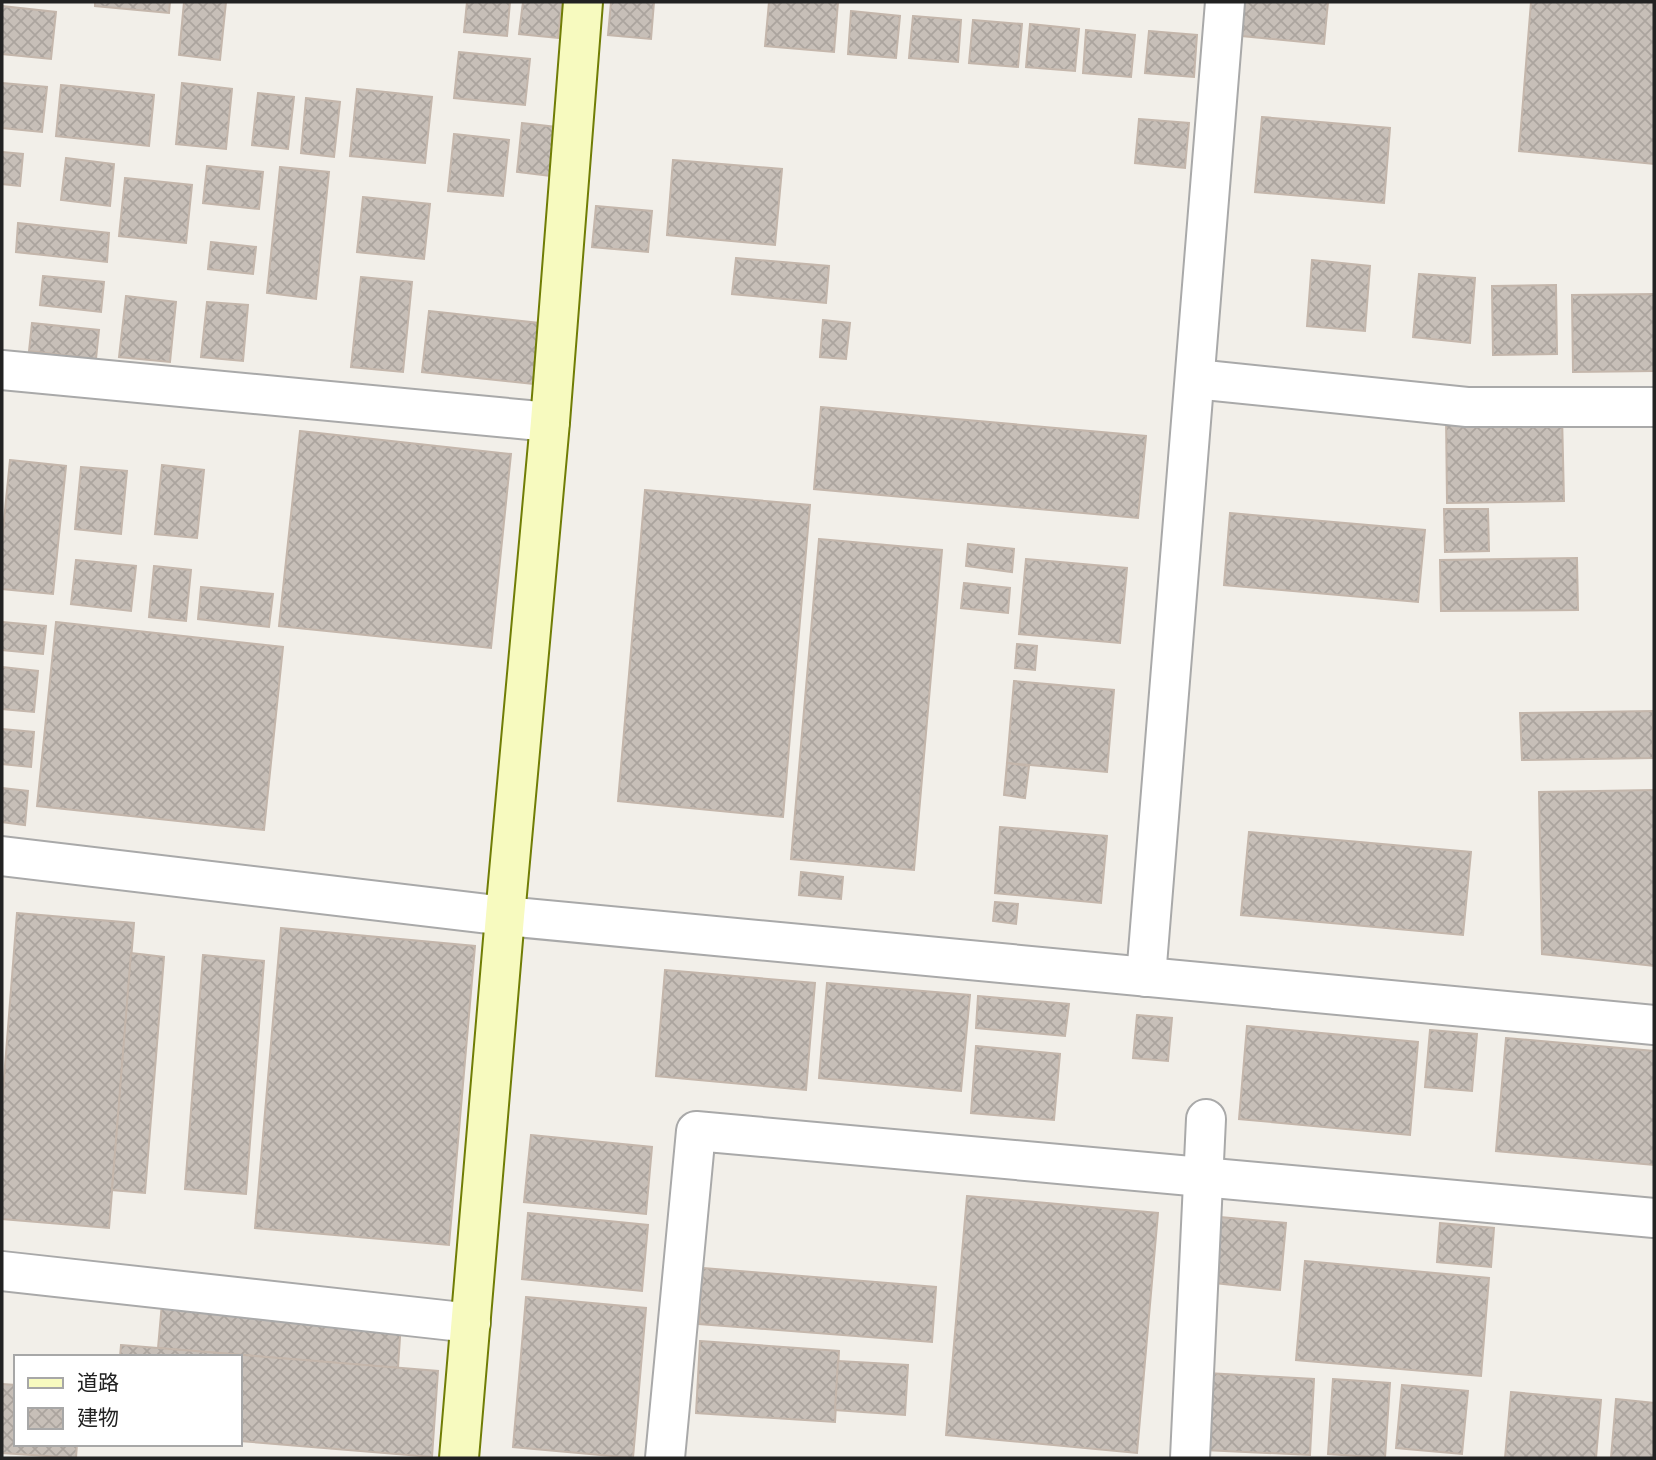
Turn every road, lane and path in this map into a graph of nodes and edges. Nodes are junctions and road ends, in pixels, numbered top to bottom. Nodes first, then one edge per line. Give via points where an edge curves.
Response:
1 (583, 2) edge
2 (1225, 2) edge
3 (2, 370) edge
4 (1195, 379) junction
5 (1654, 407) edge
6 (550, 422) junction
7 (2, 856) edge
8 (505, 916) junction
9 (1146, 976) junction
10 (1654, 1025) edge
11 (1206, 1119) dead end
12 (1203, 1177) junction
13 (1654, 1218) edge
14 (2, 1271) edge
15 (471, 1323) junction
16 (459, 1458) edge
17 (666, 1458) edge
18 (1190, 1458) edge

1 - 6 street
2 - 4 street
3 - 6 street
4 - 5 street via 1467,407
4 - 9 street
6 - 8 street
7 - 8 street
8 - 9 street
8 - 15 street
9 - 10 street
11 - 12 street
12 - 13 street
12 - 17 street via 696,1131
12 - 18 street
14 - 15 street
15 - 16 street

